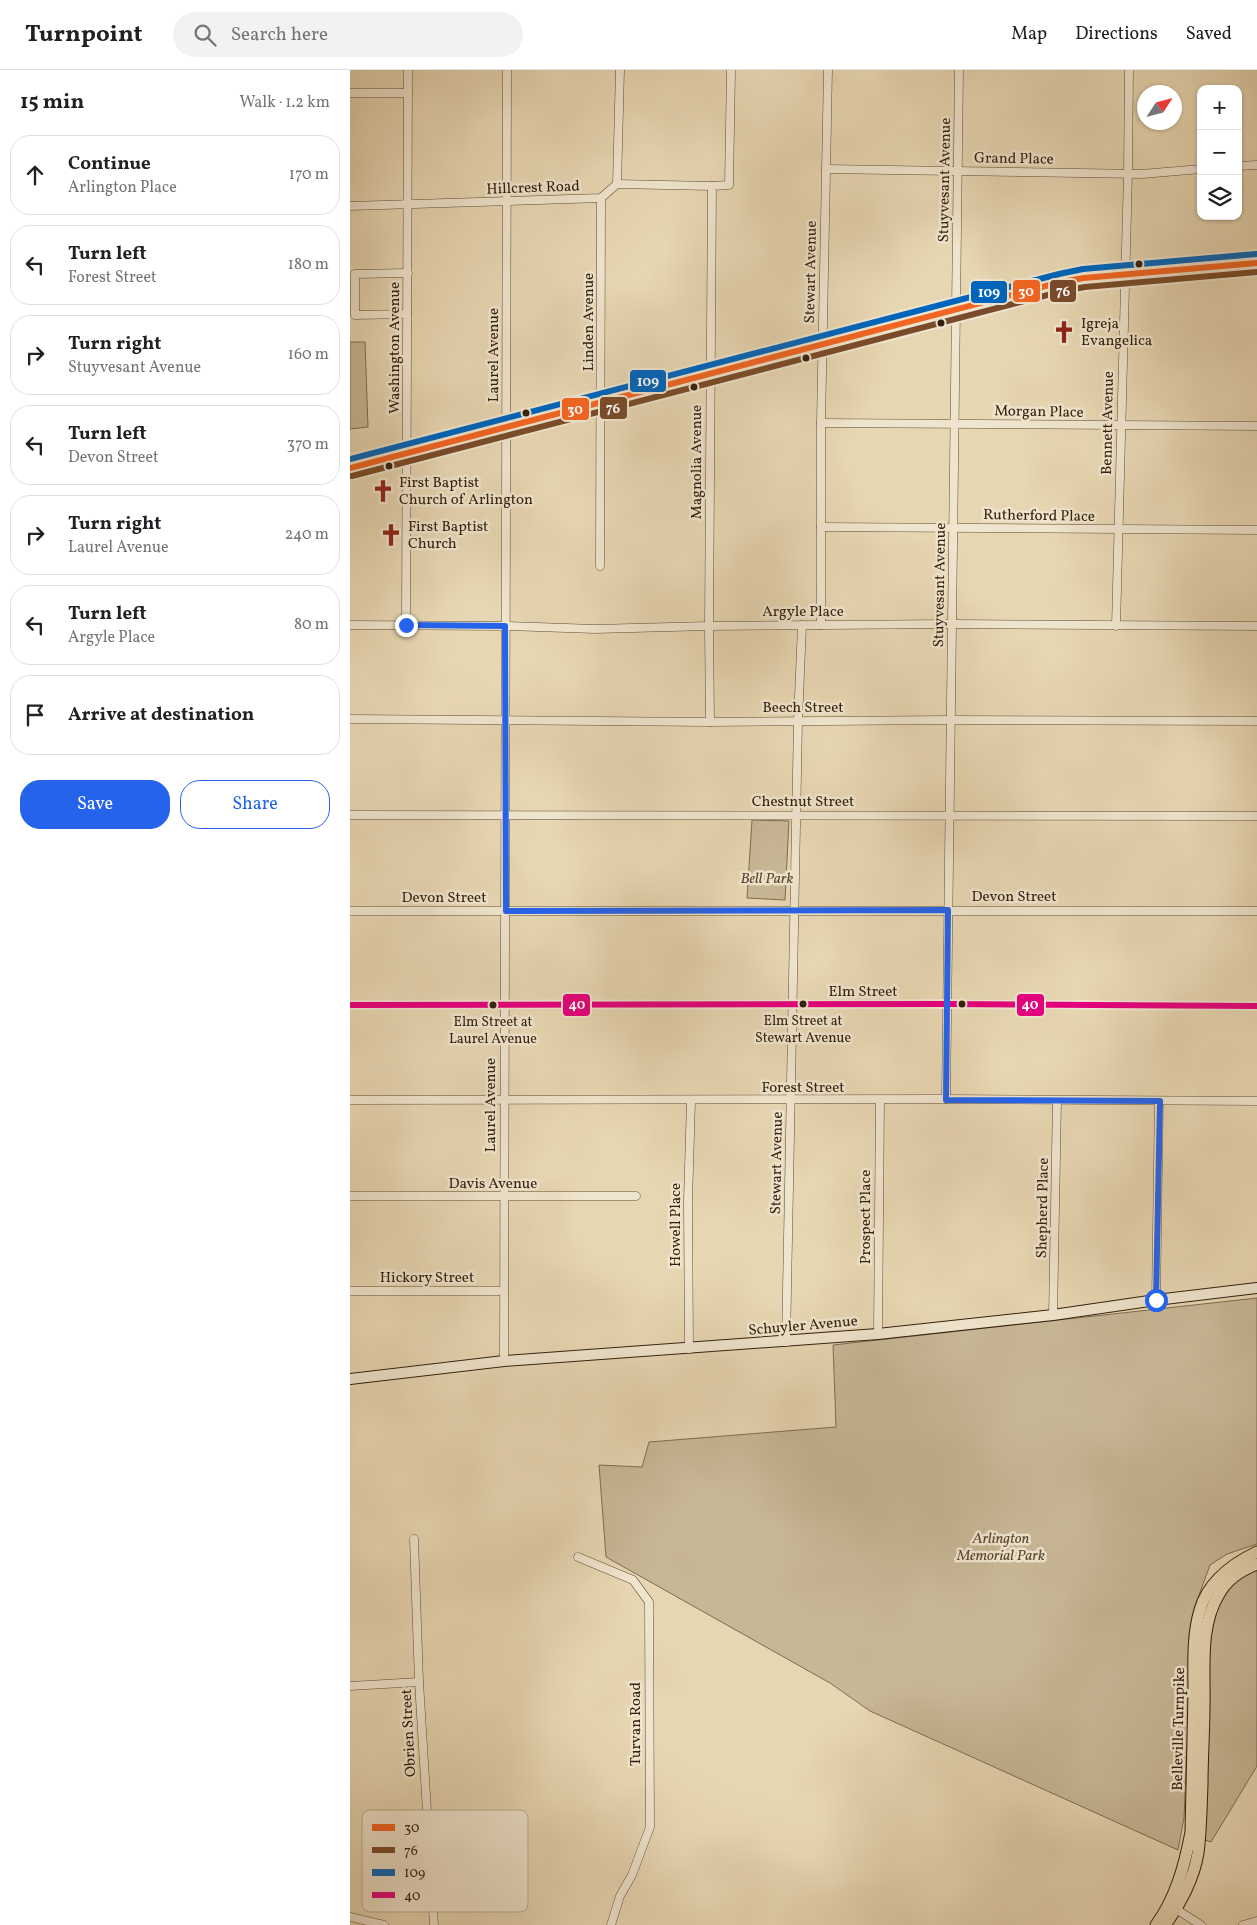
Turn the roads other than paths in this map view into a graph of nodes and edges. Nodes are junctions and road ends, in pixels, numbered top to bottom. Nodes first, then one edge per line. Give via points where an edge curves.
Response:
1 (408, 70) edge
2 (508, 70) edge
3 (620, 70) edge
4 (731, 70) edge
5 (828, 70) edge
6 (959, 70) edge
7 (1129, 70) edge
8 (350, 93) edge
9 (408, 93) junction
10 (1257, 165) edge
11 (1242, 166) edge
12 (826, 169) junction
13 (1197, 169) edge
14 (958, 171) junction
15 (1128, 174) junction
16 (617, 184) junction
17 (712, 186) junction
18 (601, 198) junction
19 (507, 202) junction
20 (408, 204) junction
21 (350, 206) edge
22 (1257, 263) edge
23 (408, 273) junction
24 (1124, 274) junction
25 (955, 310) junction
26 (408, 314) junction
27 (823, 345) junction
28 (711, 373) junction
29 (601, 402) junction
30 (821, 422) junction
31 (954, 424) junction
32 (1121, 426) junction
33 (1257, 426) edge
34 (506, 428) junction
35 (407, 452) junction
36 (350, 468) edge
37 (821, 528) junction
38 (953, 528) junction
39 (1119, 530) junction
40 (1257, 530) edge
41 (600, 566) dead end
42 (952, 624) junction
43 (406, 625) junction
44 (802, 625) junction
45 (821, 625) junction
46 (350, 626) edge
47 (505, 626) junction
48 (709, 626) junction
49 (1116, 626) junction
50 (1257, 626) edge
51 (350, 719) edge
52 (506, 720) junction
53 (951, 720) junction
54 (798, 721) junction
55 (1257, 721) edge
56 (710, 722) junction
57 (950, 814) junction
58 (350, 815) edge
59 (797, 815) junction
60 (504, 816) junction
61 (1257, 816) edge
62 (948, 910) junction
63 (350, 911) edge
64 (506, 911) junction
65 (795, 911) junction
66 (1257, 911) edge
67 (946, 1004) junction
68 (793, 1005) junction
69 (350, 1006) edge
70 (504, 1006) junction
71 (1257, 1006) edge
72 (350, 1100) edge
73 (503, 1100) junction
74 (880, 1100) junction
75 (946, 1100) junction
76 (691, 1101) junction
77 (791, 1101) junction
78 (1057, 1101) junction
79 (1160, 1101) junction
80 (1257, 1101) edge
81 (350, 1196) edge
82 (636, 1196) dead end
83 (504, 1197) junction
84 (1257, 1288) edge
85 (350, 1291) edge
86 (504, 1291) junction
87 (1156, 1300) junction
88 (1053, 1315) junction
89 (878, 1334) junction
90 (786, 1342) junction
91 (689, 1349) junction
92 (504, 1361) junction
93 (350, 1379) edge
94 (414, 1539) dead end
95 (1257, 1552) edge
96 (578, 1557) dead end
97 (1257, 1564) edge
98 (419, 1682) junction
99 (350, 1686) edge
100 (427, 1810) edge
101 (1173, 1907) junction
102 (433, 1912) edge
103 (350, 1917) edge
104 (1257, 1921) edge
105 (384, 1925) edge
106 (434, 1925) edge
107 (611, 1925) edge
108 (1156, 1925) edge
109 (1165, 1925) edge
110 (1201, 1925) edge
111 (1243, 1925) edge

1 - 9 street, Washington Avenue
2 - 19 street, Laurel Avenue
3 - 16 street
4 - 17 street via 729,186
5 - 12 street, Stewart Avenue
6 - 14 street, Stuyvesant Avenue
7 - 15 street, Bennett Avenue
8 - 9 street
9 - 20 street, Washington Avenue
10 - 11 street
12 - 14 street, Grand Place
12 - 27 street, Stewart Avenue
13 - 15 street, Grand Place
14 - 15 street, Grand Place
14 - 25 street, Stuyvesant Avenue
15 - 24 street, Bennett Avenue
16 - 17 street
16 - 18 street, Hillcrest Road
17 - 28 street, Magnolia Avenue
18 - 19 street, Hillcrest Road
18 - 29 street, Linden Avenue
19 - 20 street, Hillcrest Road
19 - 34 street, Laurel Avenue
20 - 21 street, Hillcrest Road
20 - 23 street, Washington Avenue
22 - 24 main road
23 - 26 street, Washington Avenue
23 - 26 street via 355,274 355,315
24 - 25 main road via 1068,281
24 - 32 street, Bennett Avenue
25 - 27 main road
25 - 31 street, Stuyvesant Avenue
26 - 35 street, Washington Avenue
27 - 28 main road
27 - 30 street, Stewart Avenue
28 - 29 main road
28 - 48 street, Magnolia Avenue
29 - 34 main road
29 - 41 street, Linden Avenue
30 - 31 street, Morgan Place
30 - 37 street, Stewart Avenue
31 - 32 street, Morgan Place
31 - 38 street, Stuyvesant Avenue
32 - 33 street, Morgan Place
32 - 39 street, Bennett Avenue
34 - 35 main road
34 - 47 street, Laurel Avenue
35 - 36 main road
35 - 43 street, Washington Avenue
37 - 38 street, Rutherford Place
37 - 45 street, Stewart Avenue
38 - 39 street, Rutherford Place
38 - 42 street, Stuyvesant Avenue
39 - 40 street, Rutherford Place
39 - 49 street, Bennett Avenue
42 - 45 street, Argyle Place
42 - 49 street, Argyle Place
42 - 53 street, Stuyvesant Avenue
43 - 46 street, Argyle Place
43 - 47 street, Argyle Place
44 - 45 street, Argyle Place
44 - 48 street, Argyle Place
44 - 54 street, Stewart Avenue
47 - 48 street, Argyle Place via 595,629
47 - 52 street, Laurel Avenue
48 - 56 street, Magnolia Avenue
49 - 50 street, Argyle Place
51 - 52 street, Beech Street
52 - 56 street, Beech Street
52 - 60 street, Laurel Avenue
53 - 54 street, Beech Street
53 - 55 street, Beech Street
53 - 57 street, Stuyvesant Avenue
54 - 56 street, Beech Street
54 - 59 street, Stewart Avenue
57 - 59 street, Chestnut Street
57 - 61 street, Chestnut Street
57 - 62 street, Stuyvesant Avenue
58 - 60 street, Chestnut Street
59 - 60 street, Chestnut Street
59 - 65 street, Stewart Avenue
60 - 64 street, Laurel Avenue
62 - 65 street, Devon Street
62 - 66 street, Devon Street
62 - 67 street, Stuyvesant Avenue
63 - 64 street, Devon Street
64 - 65 street, Devon Street
64 - 70 street, Laurel Avenue
65 - 68 street, Stewart Avenue
67 - 68 street, Elm Street
67 - 71 street, Elm Street
67 - 75 street, Stuyvesant Avenue
68 - 70 street, Elm Street
68 - 77 street, Stewart Avenue
69 - 70 street, Elm Street
70 - 73 street, Laurel Avenue
72 - 73 street, Forest Street
73 - 76 street, Forest Street
73 - 83 street, Laurel Avenue
74 - 75 street, Forest Street
74 - 77 street, Forest Street
74 - 89 street, Prospect Place
75 - 78 street, Forest Street
76 - 77 street, Forest Street
76 - 91 street, Howell Place
77 - 90 street, Stewart Avenue
78 - 79 street, Forest Street
78 - 88 street, Shepherd Place
79 - 80 street, Forest Street
79 - 87 street
81 - 83 street, Davis Avenue
82 - 83 street, Davis Avenue
83 - 86 street, Laurel Avenue
84 - 87 main road, Schuyler Avenue
85 - 86 street, Hickory Street
86 - 92 street, Laurel Avenue
87 - 88 main road, Schuyler Avenue
88 - 89 main road, Schuyler Avenue
89 - 90 main road, Schuyler Avenue
90 - 91 main road, Schuyler Avenue
91 - 92 main road, Schuyler Avenue
92 - 93 main road, Schuyler Avenue
94 - 98 street, Obrien Street
95 - 101 main road, Belleville Turnpike via 1236,1563 1218,1579 1200,1610 1195,1645 1190,1832
96 - 107 street, Turvan Road via 633,1580 649,1602 650,1827
97 - 101 main road, Belleville Turnpike via 1227,1582 1209,1617 1204,1651 1198,1855 1186,1890
98 - 99 street
98 - 100 street, Obrien Street
101 - 108 main road, Belleville Turnpike
101 - 109 main road, Belleville Turnpike
101 - 110 street
102 - 106 street, Obrien Street
103 - 105 street
104 - 111 street

